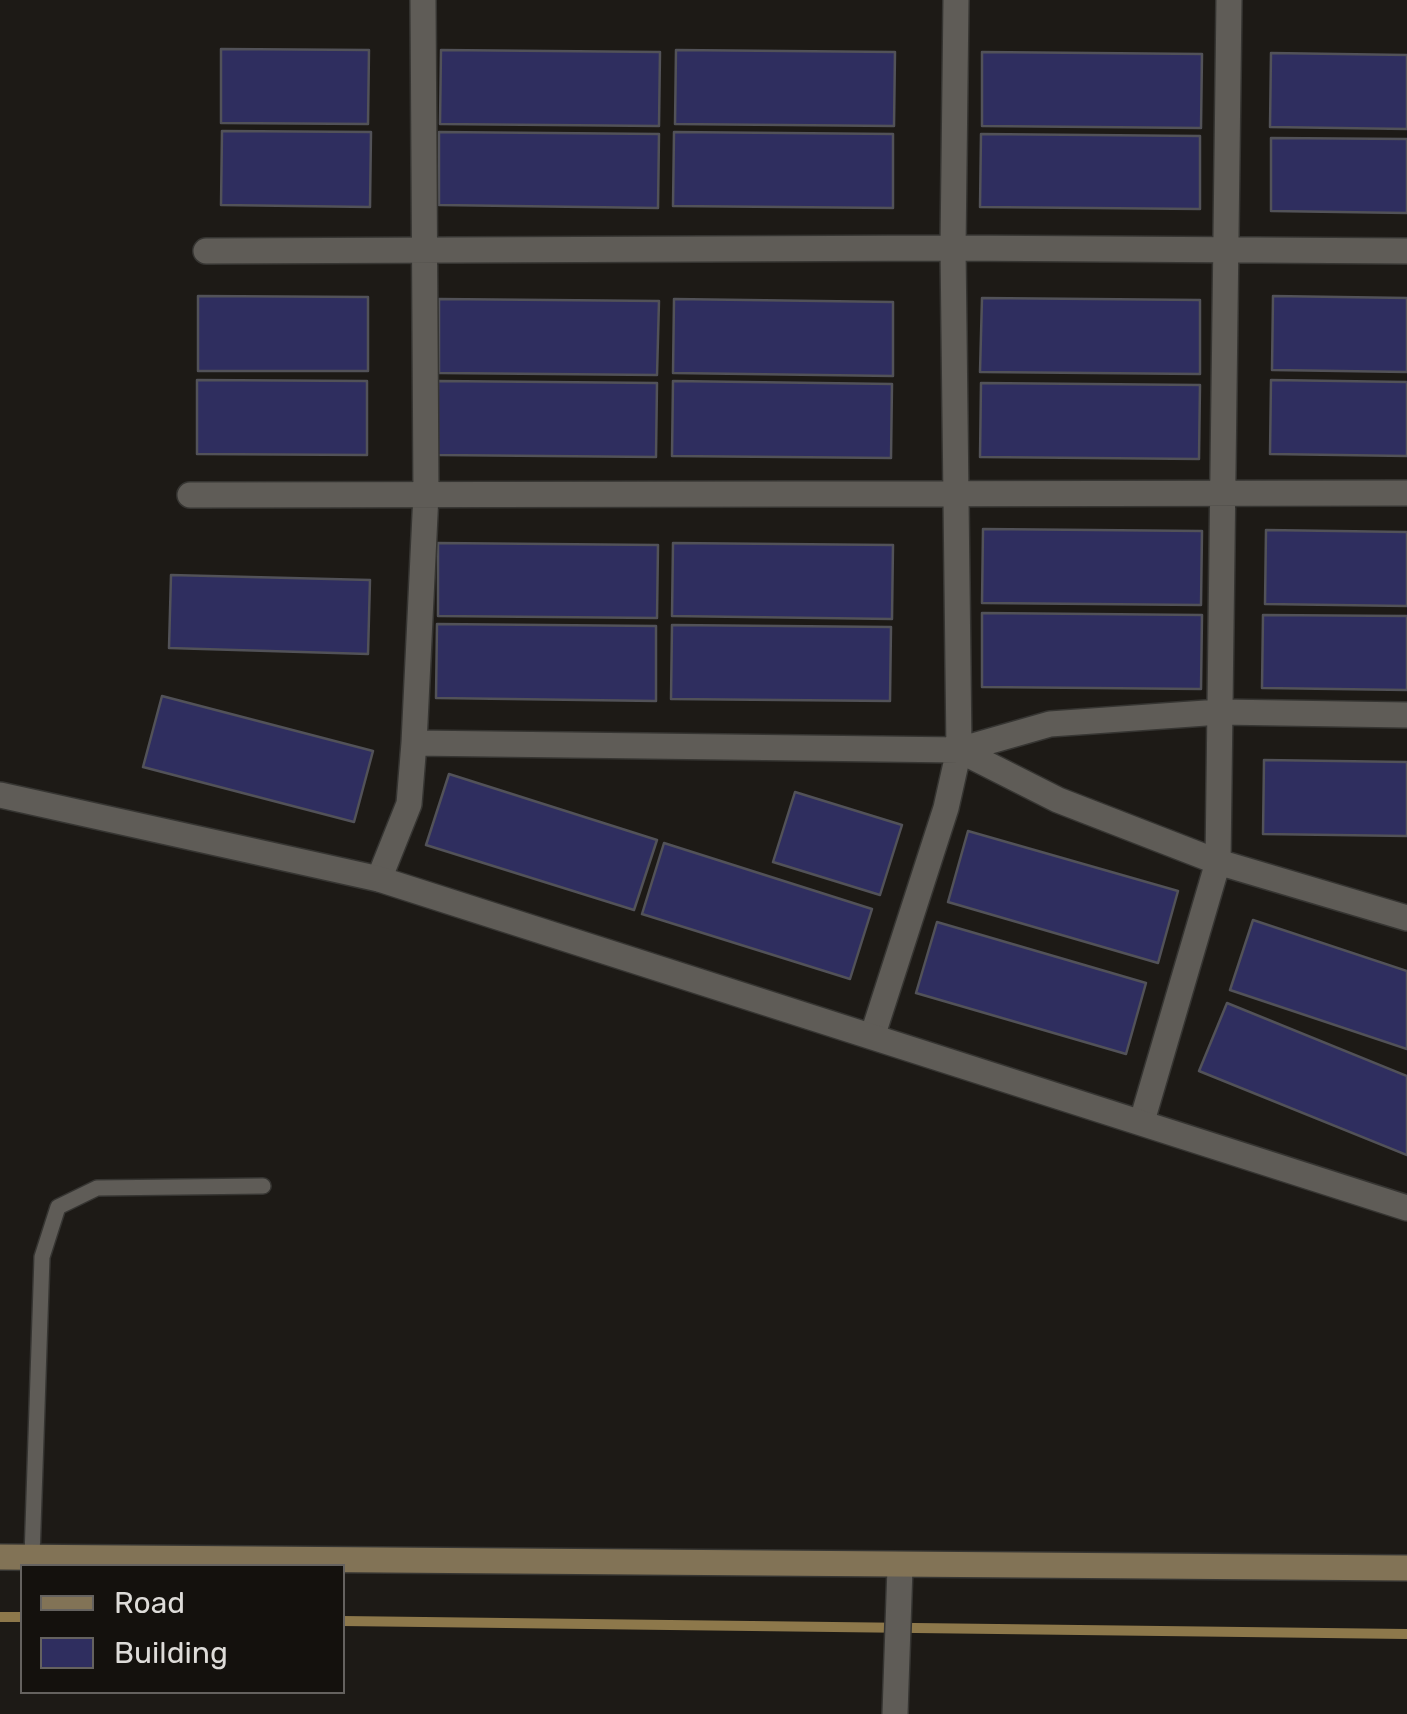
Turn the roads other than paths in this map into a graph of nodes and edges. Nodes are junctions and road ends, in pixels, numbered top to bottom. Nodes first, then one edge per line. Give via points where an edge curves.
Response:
1 (423, 0) edge
2 (956, 0) edge
3 (1229, 0) edge
4 (954, 248) junction
5 (424, 249) junction
6 (1226, 250) junction
7 (1407, 251) edge
8 (206, 252) dead end
9 (1407, 493) edge
10 (426, 494) junction
11 (957, 494) junction
12 (1223, 494) junction
13 (190, 495) dead end
14 (1220, 712) junction
15 (1407, 715) edge
16 (414, 743) junction
17 (960, 750) junction
18 (0, 795) edge
19 (1218, 862) junction
20 (379, 879) junction
21 (1407, 918) edge
22 (873, 1034) junction
23 (1142, 1121) junction
24 (264, 1186) dead end
25 (1407, 1208) edge
26 (0, 1557) edge
27 (32, 1557) junction
28 (900, 1567) junction
29 (1407, 1568) edge
30 (895, 1714) edge

1 - 5 street
2 - 4 street
3 - 6 street
4 - 5 street
4 - 6 street
4 - 11 street
5 - 8 street
5 - 10 street
6 - 7 street
6 - 12 street
9 - 12 street
10 - 11 street
10 - 13 street
10 - 16 street
11 - 12 street
11 - 17 street
12 - 14 street
14 - 15 street
14 - 17 street via 1050,724
14 - 19 street
16 - 17 street
16 - 20 street via 409,804
17 - 19 street via 1058,800
17 - 22 street
18 - 20 street
19 - 21 street
19 - 23 street
20 - 22 street
22 - 23 street
23 - 25 street
24 - 27 lane via 97,1188 58,1207 42,1256
26 - 27 main road
27 - 28 main road
28 - 29 main road
28 - 30 street

